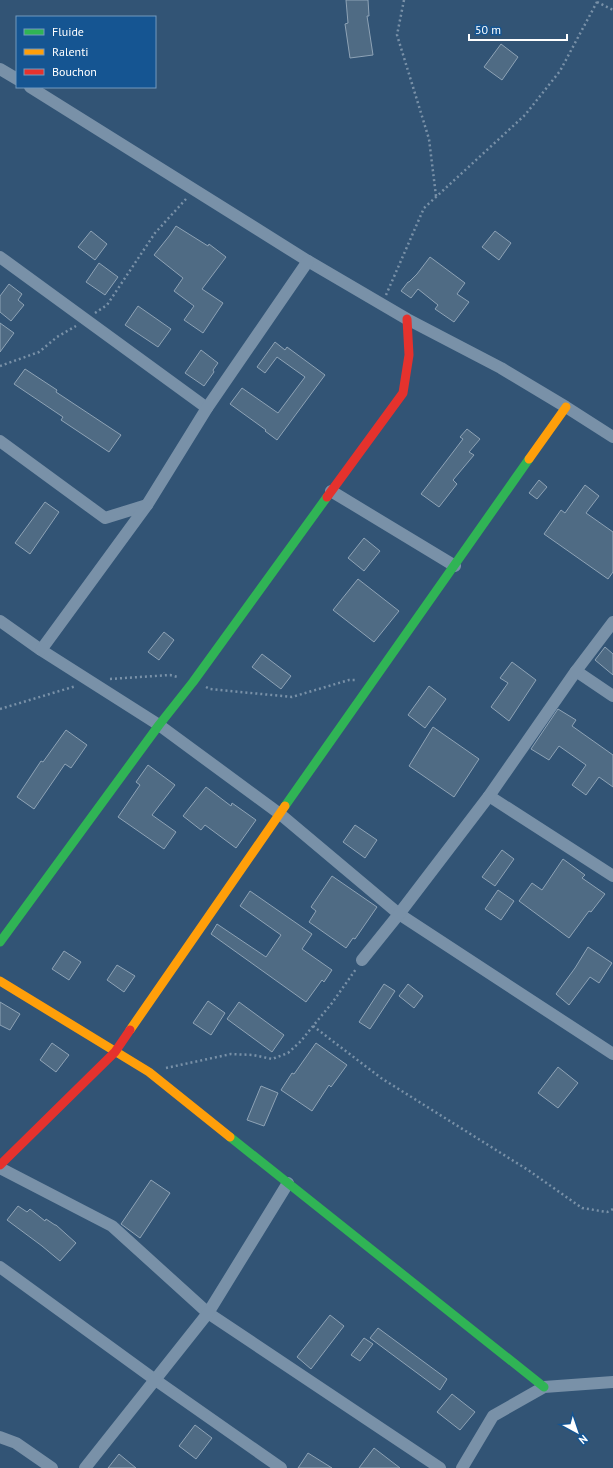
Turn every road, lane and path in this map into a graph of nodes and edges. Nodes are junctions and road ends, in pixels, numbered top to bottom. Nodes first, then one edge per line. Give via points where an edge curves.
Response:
1 (404, 0) edge
2 (598, 1) edge
3 (613, 10) edge
4 (0, 69) edge
5 (16, 78) edge
6 (32, 88) edge
7 (194, 190) junction
8 (436, 196) junction
9 (0, 257) edge
10 (308, 261) junction
11 (382, 304) junction
12 (86, 319) junction
13 (407, 319) junction
14 (0, 366) edge
15 (566, 407) junction
16 (207, 408) junction
17 (613, 437) edge
18 (0, 441) edge
19 (331, 491) junction
20 (146, 505) junction
21 (455, 566) junction
22 (0, 621) edge
23 (613, 622) edge
24 (40, 650) junction
25 (576, 671) junction
26 (613, 696) edge
27 (159, 725) junction
28 (489, 796) junction
29 (280, 814) junction
30 (613, 876) edge
31 (399, 914) junction
32 (0, 942) edge
33 (362, 960) joint
34 (0, 981) edge
35 (314, 1026) junction
36 (114, 1052) junction
37 (613, 1054) edge
38 (149, 1072) junction
39 (0, 1165) edge
40 (0, 1168) edge
41 (288, 1183) junction
42 (613, 1209) edge
43 (0, 1267) edge
44 (208, 1313) junction
45 (154, 1379) junction
46 (613, 1382) edge
47 (544, 1387) junction
48 (0, 1437) edge
49 (52, 1468) edge
50 (85, 1468) edge
51 (281, 1468) edge
52 (440, 1468) edge
53 (462, 1468) edge

1 - 8 path via 397,35 429,139
2 - 3 path
2 - 8 path via 560,71 525,115
4 - 5 street
6 - 7 street
7 - 10 street
7 - 12 path via 155,233 107,305
8 - 11 path via 424,208
9 - 12 street
10 - 11 street
10 - 16 street
11 - 13 street
12 - 14 path via 39,352
12 - 16 street
13 - 15 street via 501,368
13 - 19 street via 409,355 403,393
15 - 17 street
15 - 21 street
16 - 20 street
18 - 20 street via 106,518
19 - 21 street
19 - 27 street
20 - 24 street
21 - 29 street
22 - 24 street
23 - 25 street
24 - 27 street
25 - 26 street
25 - 28 street
27 - 29 street
27 - 32 street
28 - 30 street
28 - 31 street
29 - 31 street
29 - 36 street
31 - 33 street
31 - 37 street
33 - 35 path
34 - 36 street
35 - 38 path via 288,1053 272,1058 230,1054
35 - 42 path via 381,1078 528,1170 582,1208 607,1212
36 - 38 street
36 - 39 street
38 - 41 street
40 - 44 street via 112,1226
41 - 44 street
41 - 47 street
43 - 45 street
44 - 45 street
44 - 52 street
45 - 50 street
45 - 51 street
46 - 47 street
47 - 53 street via 493,1416
48 - 49 street via 16,1443

